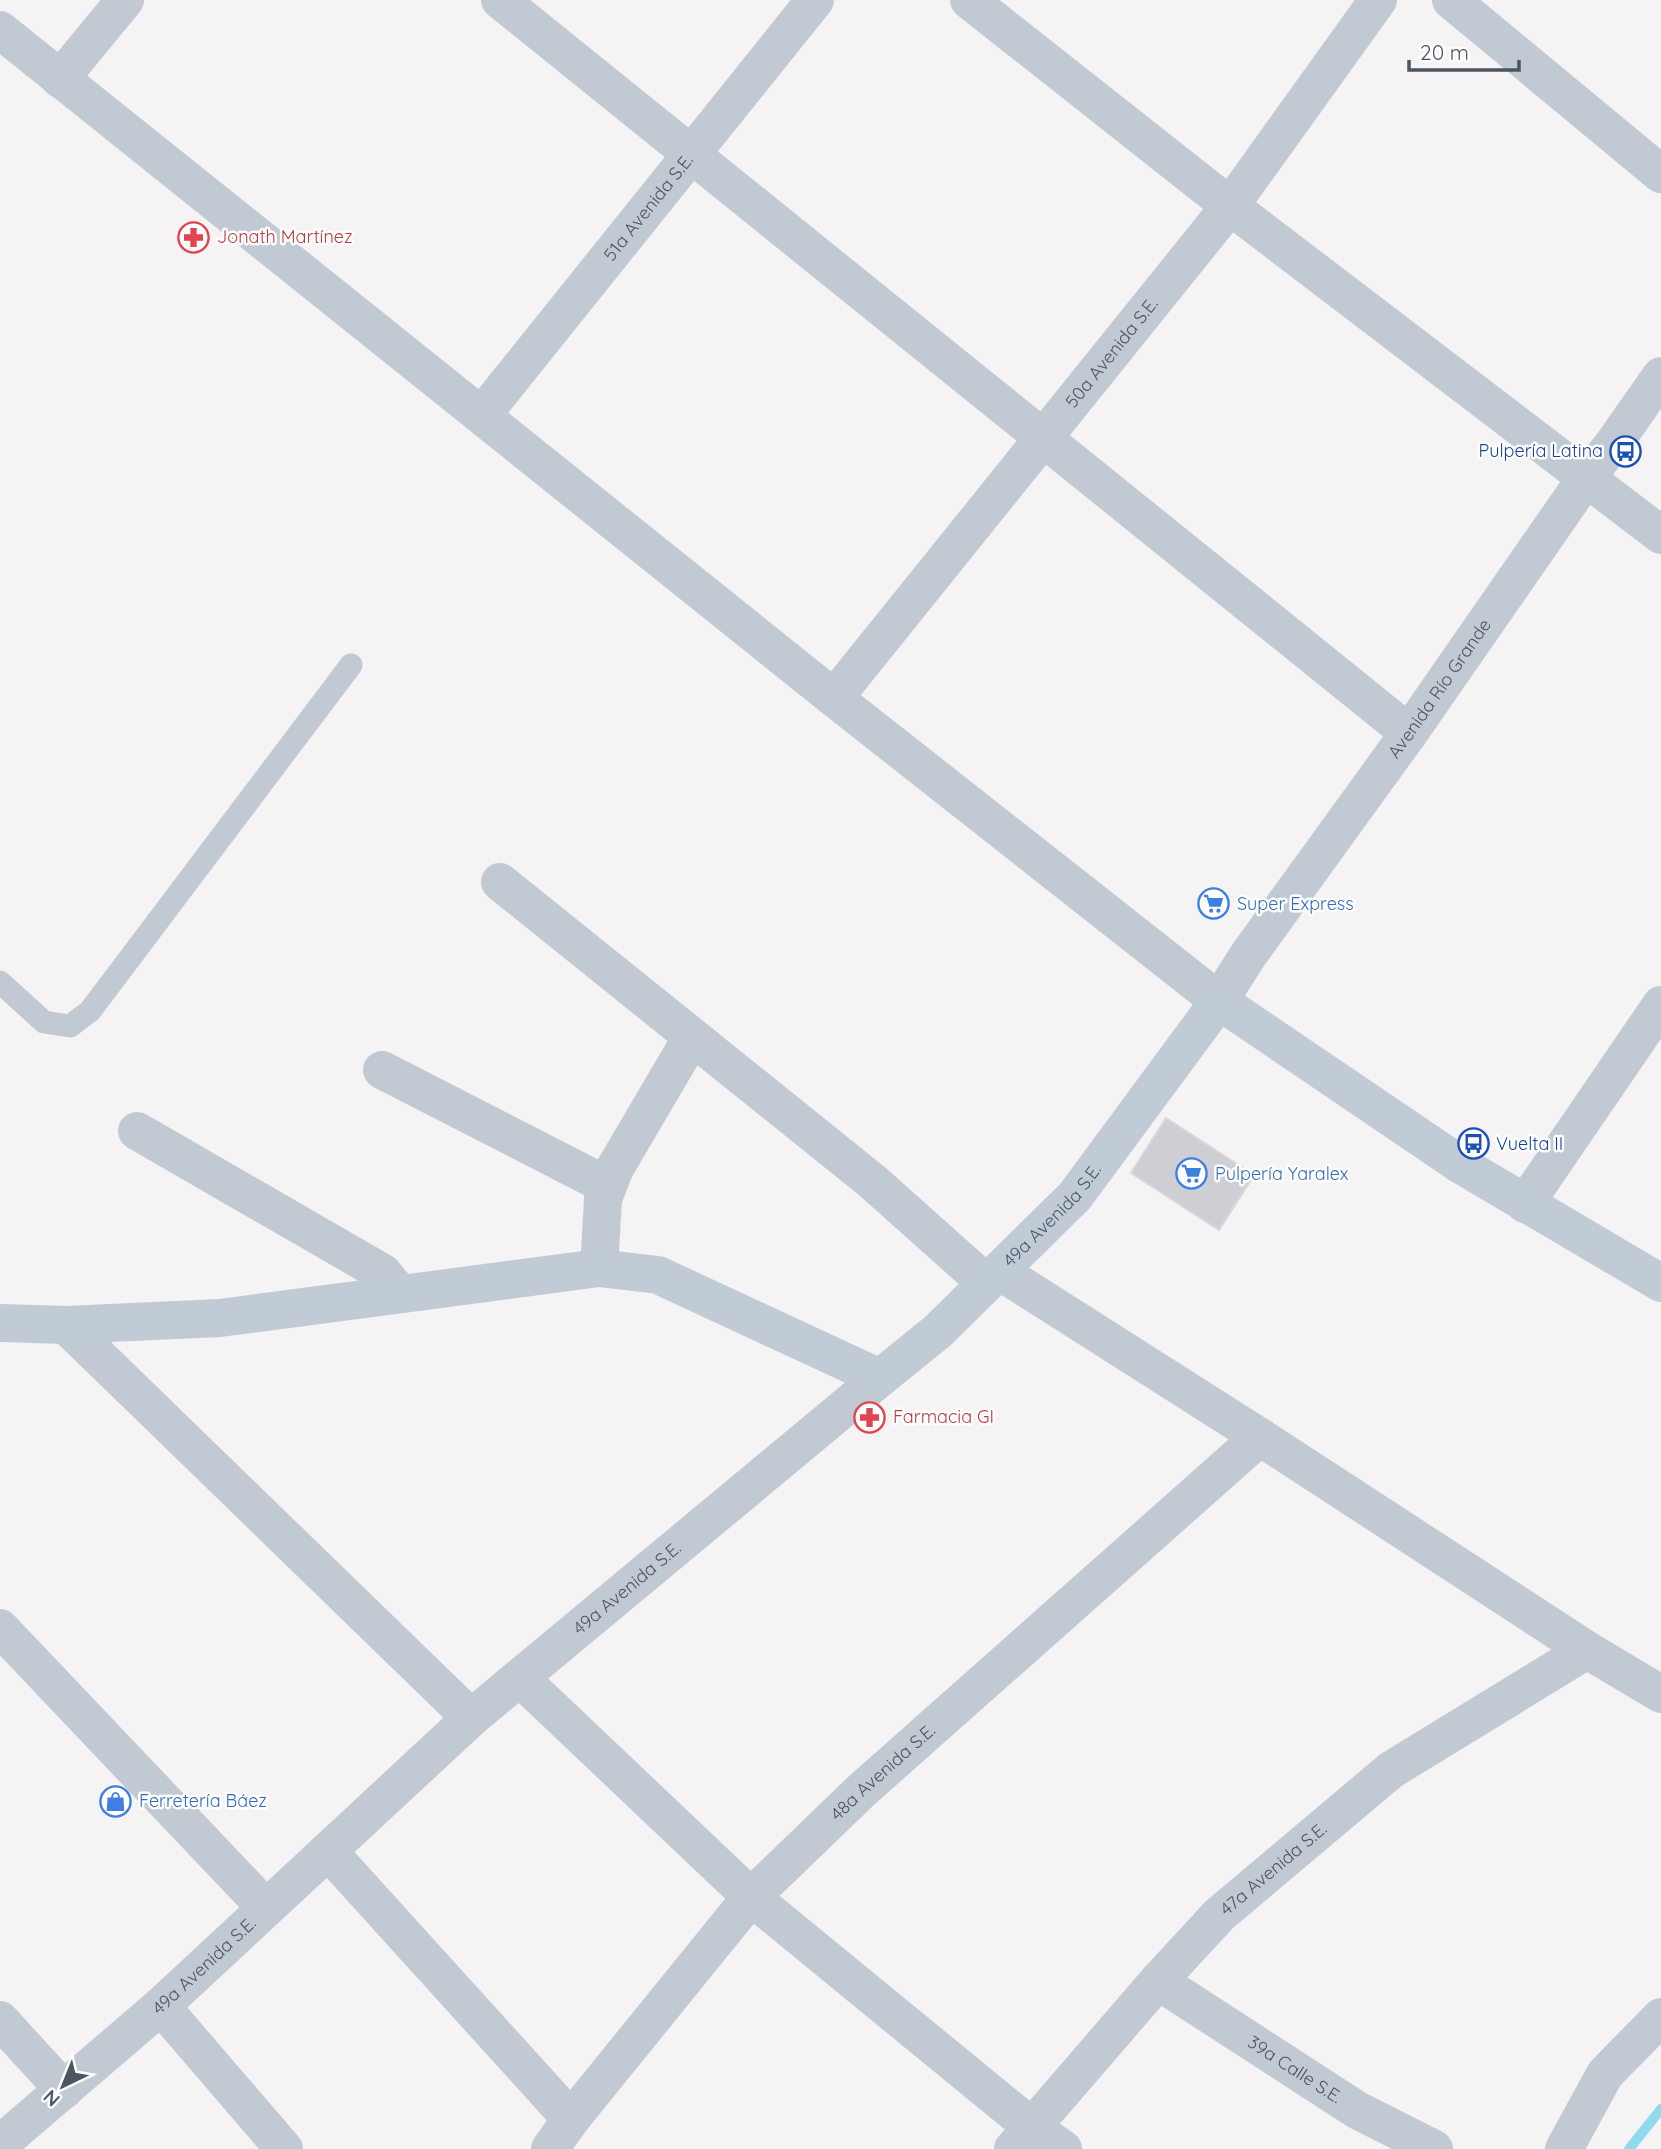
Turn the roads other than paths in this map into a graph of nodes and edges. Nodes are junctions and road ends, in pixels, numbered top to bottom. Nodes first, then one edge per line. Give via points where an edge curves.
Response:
1 (125, 0) edge
2 (500, 0) edge
3 (815, 0) edge
4 (969, 0) edge
5 (1378, 0) edge
6 (1451, 0) edge
7 (0, 30) edge
8 (60, 79) junction
9 (692, 156) junction
10 (1661, 174) edge
11 (1230, 206) junction
12 (1661, 376) edge
13 (482, 415) junction
14 (1043, 436) junction
15 (1586, 478) junction
16 (1661, 535) edge
17 (351, 665) dead end
18 (834, 698) junction
19 (1409, 733) junction
20 (500, 882) dead end
21 (0, 982) edge
22 (1219, 1001) junction
23 (1661, 1005) edge
24 (692, 1037) junction
25 (382, 1070) dead end
26 (137, 1131) dead end
27 (608, 1185) junction
28 (1525, 1204) junction
29 (599, 1268) junction
30 (993, 1277) junction
31 (1661, 1283) edge
32 (400, 1294) junction
33 (0, 1323) edge
34 (66, 1325) junction
35 (880, 1378) junction
36 (1260, 1437) junction
37 (0, 1628) edge
38 (1587, 1650) junction
39 (520, 1678) junction
40 (1661, 1695) edge
41 (471, 1718) junction
42 (328, 1851) junction
43 (751, 1897) junction
44 (266, 1908) junction
45 (1158, 1981) junction
46 (161, 2006) junction
47 (1661, 2017) edge
48 (0, 2020) edge
49 (64, 2091) junction
50 (560, 2134) edge
51 (1036, 2142) edge
52 (0, 2144) edge
53 (284, 2149) edge
54 (1434, 2149) edge
55 (1564, 2149) edge

1 - 8 street
2 - 9 street
3 - 9 street, 51a Avenida S.E.
4 - 11 street
5 - 11 street, 50a Avenida S.E.
6 - 10 street
7 - 8 street
8 - 13 street
9 - 13 street, 51a Avenida S.E.
9 - 14 street
11 - 14 street, 50a Avenida S.E.
11 - 15 street
12 - 15 street, Avenida Río Grande
13 - 18 street
14 - 18 street, 50a Avenida S.E.
14 - 19 street
15 - 16 street
15 - 19 street, Avenida Río Grande
17 - 21 lane via 90,1011 71,1026 44,1023
18 - 22 street
19 - 22 street, Avenida Río Grande
20 - 24 street
22 - 28 street
22 - 30 street, 49a Avenida S.E. via 1074,1196
23 - 28 street
24 - 27 street
24 - 30 street
25 - 27 street
26 - 32 street via 383,1273
27 - 29 street
28 - 31 street
29 - 32 street
29 - 35 street via 658,1276
30 - 35 street, 49a Avenida S.E. via 938,1331
30 - 36 street
32 - 34 street via 220,1318
33 - 34 street
34 - 41 street
35 - 39 street, 49a Avenida S.E.
36 - 38 street
36 - 43 street, 48a Avenida S.E. via 861,1791
37 - 44 street
38 - 40 street
38 - 45 street, 47a Avenida S.E. via 1391,1770 1219,1915
39 - 41 street, 49a Avenida S.E.
39 - 43 street
41 - 42 street, 49a Avenida S.E.
42 - 44 street, 49a Avenida S.E.
42 - 50 street
43 - 50 street, 48a Avenida S.E.
43 - 51 street
44 - 46 street, 49a Avenida S.E.
45 - 51 street, 47a Avenida S.E.
45 - 54 street, 39a Calle S.E. via 1357,2110
46 - 49 street, 49a Avenida S.E.
46 - 53 street
47 - 55 street via 1605,2074
48 - 49 street
49 - 52 street, 49a Avenida S.E.

